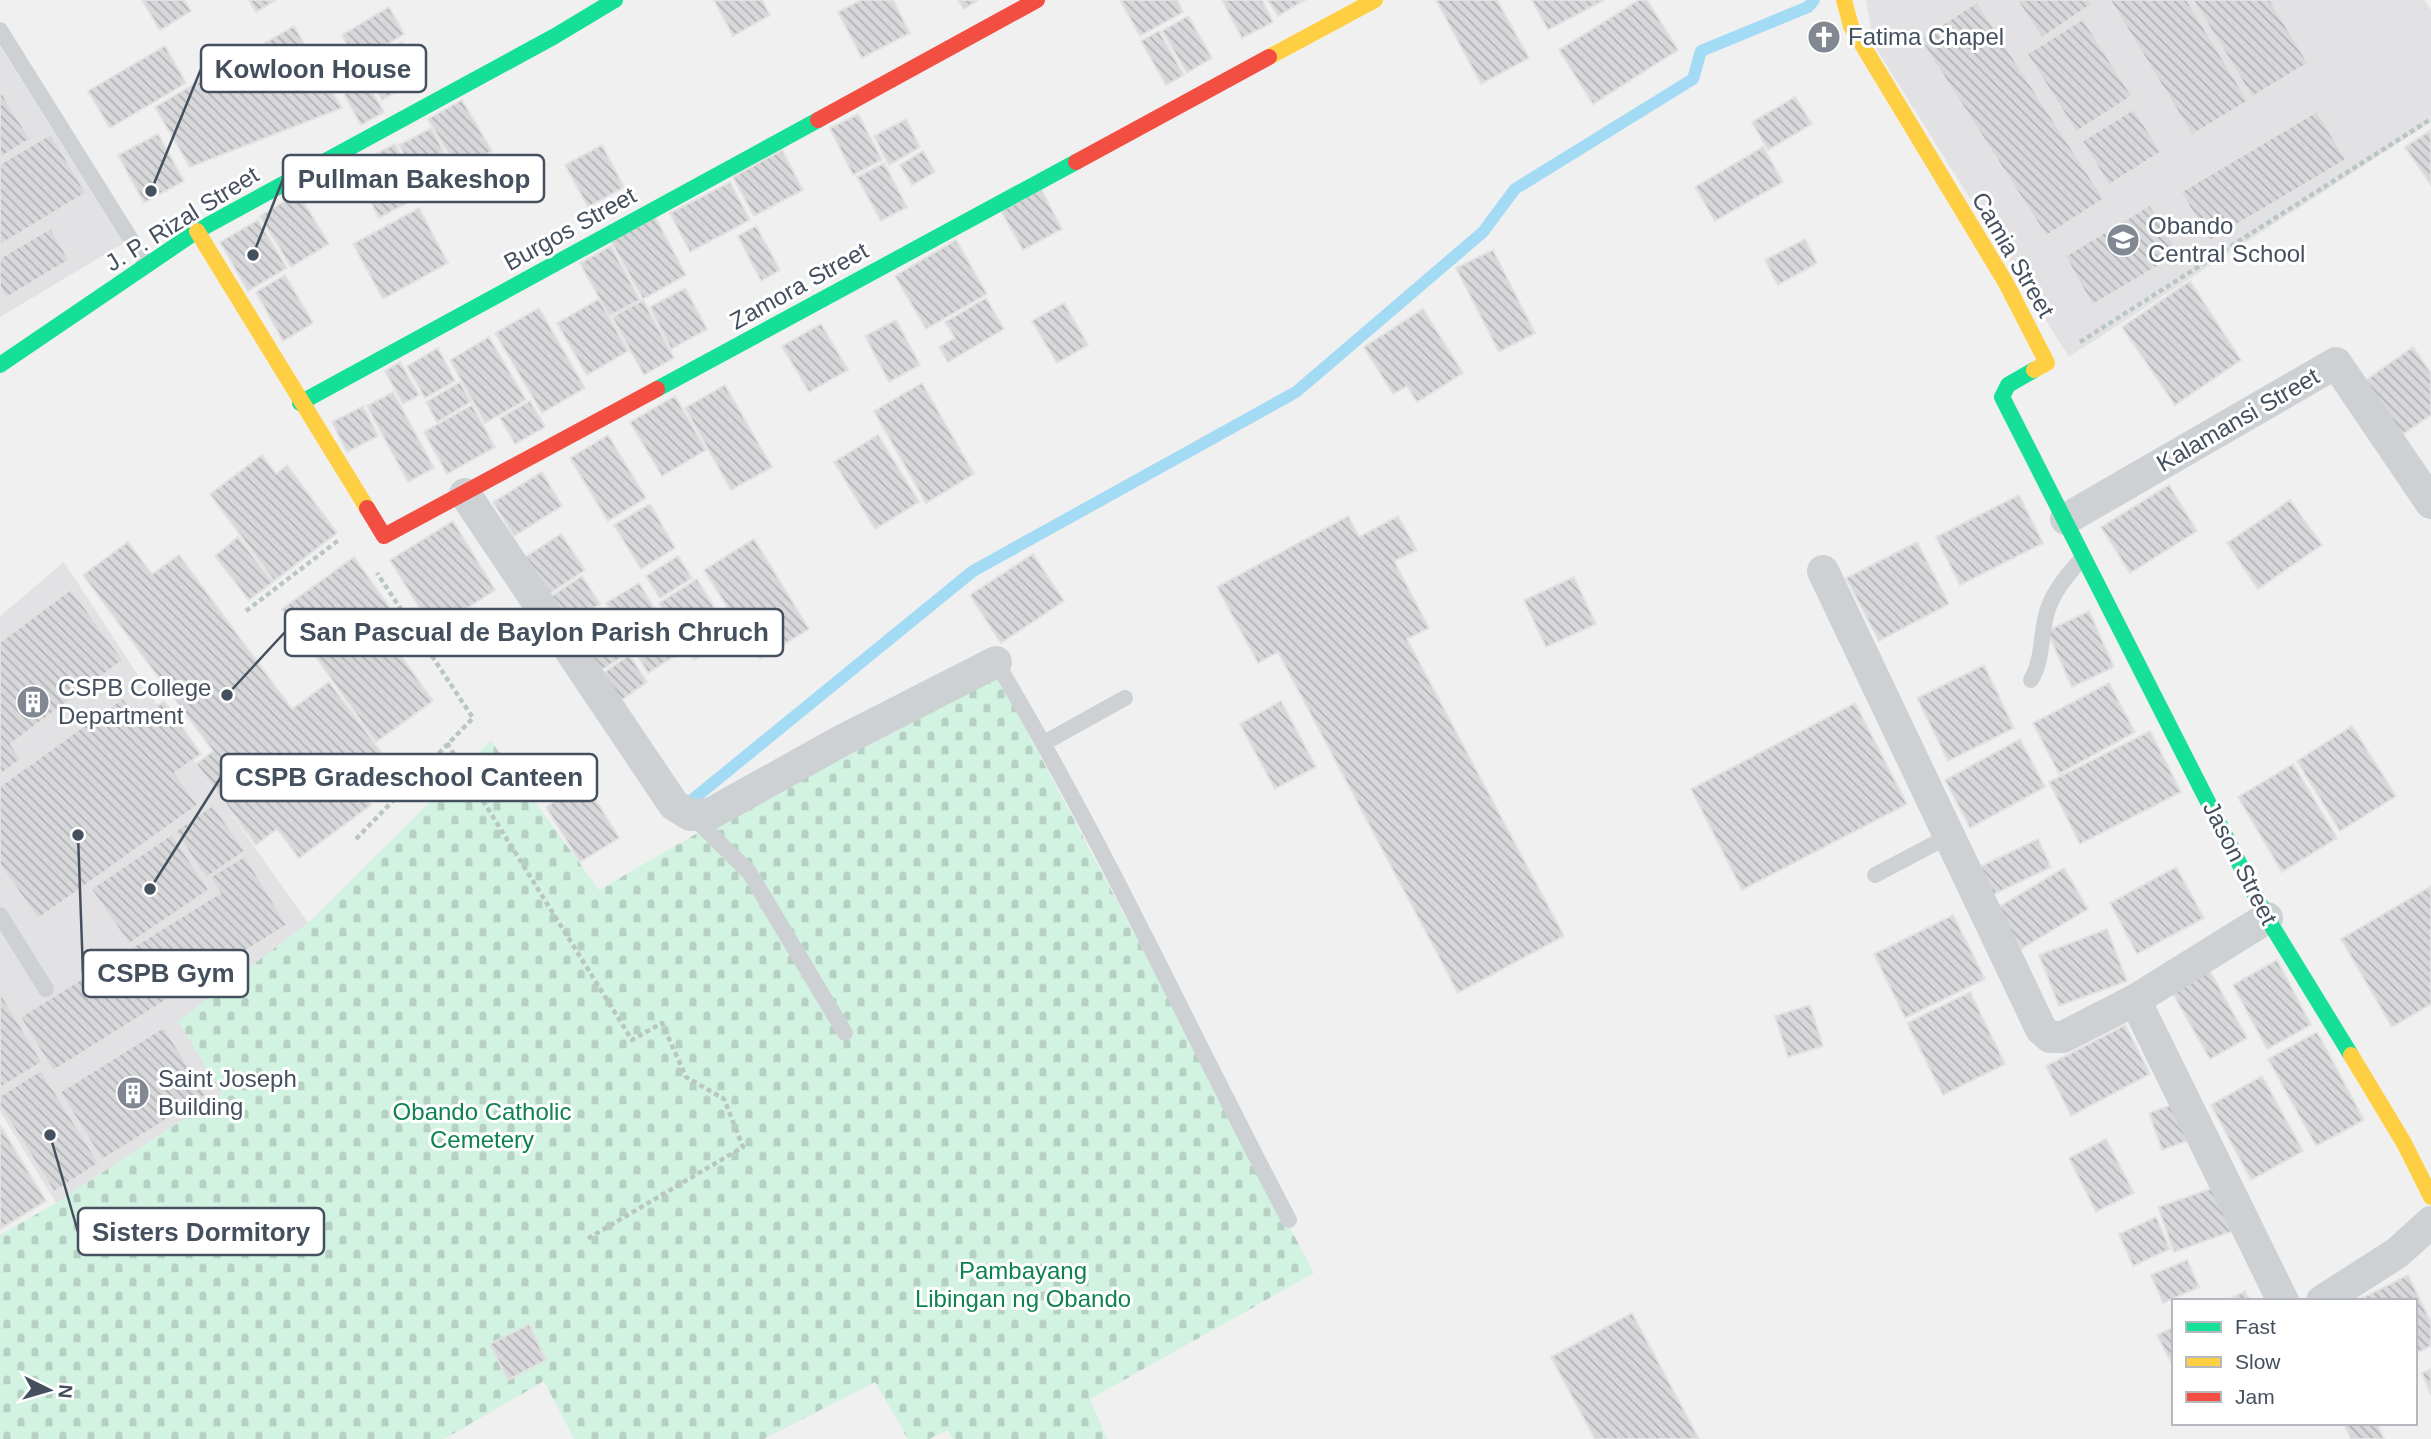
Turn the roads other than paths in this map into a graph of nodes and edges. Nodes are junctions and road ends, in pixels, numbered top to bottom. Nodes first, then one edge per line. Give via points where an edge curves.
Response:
1 (615, 0) edge
2 (1037, 0) edge
3 (1375, 0) edge
4 (1844, 0) edge
5 (0, 30) edge
6 (197, 231) junction
7 (147, 265) junction
8 (0, 365) edge
9 (297, 405) junction
10 (465, 494) junction
11 (2431, 503) edge
12 (2066, 519) junction
13 (2085, 555) junction
14 (1823, 571) dead end
15 (996, 662) joint
16 (2031, 680) dead end
17 (1125, 698) dead end
18 (1044, 743) junction
19 (690, 815) junction
20 (1949, 836) junction
21 (1875, 875) dead end
22 (0, 915) edge
23 (2267, 918) junction
24 (46, 989) dead end
25 (2135, 1000) junction
26 (845, 1033) dead end
27 (2431, 1197) edge
28 (1289, 1220) dead end
29 (2431, 1223) edge
30 (2282, 1299) edge
31 (2325, 1299) edge

1 - 6 street, J. P. Rizal Street
2 - 9 street, Burgos Street
3 - 10 street, Zamora Street
4 - 12 street, Camia Street via 1851,26 2006,284 2047,363 2008,385 2002,397
5 - 7 lane
6 - 7 street, J. P. Rizal Street
6 - 9 street
7 - 8 street, J. P. Rizal Street
9 - 10 street, Zamora Street via 384,536
10 - 19 street via 674,805
11 - 12 street, Kalamansi Street via 2336,363
12 - 13 street, Jason Street
13 - 16 lane via 2048,607 2039,667
13 - 23 street, Jason Street
14 - 20 street
15 - 18 lane
15 - 19 street via 709,814
17 - 18 lane
18 - 28 lane
19 - 26 lane via 749,872
20 - 21 lane
20 - 25 street via 2041,1029 2050,1037 2063,1037
22 - 24 lane
23 - 25 street
23 - 27 street, Jason Street via 2404,1143
25 - 30 street
29 - 31 street via 2398,1253

